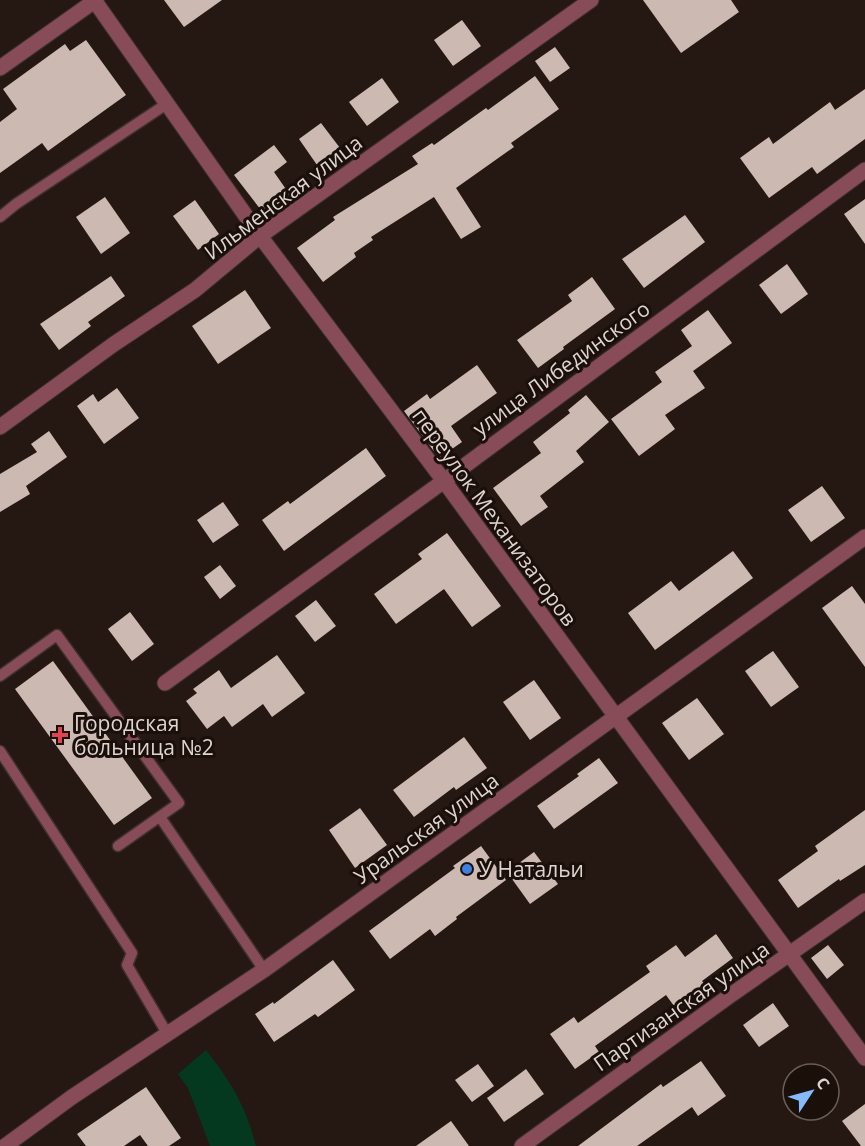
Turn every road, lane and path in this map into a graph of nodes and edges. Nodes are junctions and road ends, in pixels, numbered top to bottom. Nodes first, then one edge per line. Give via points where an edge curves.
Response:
1 (95, 0) edge
2 (591, 0) edge
3 (0, 68) edge
4 (168, 103) junction
5 (865, 170) edge
6 (0, 217) edge
7 (260, 236) junction
8 (0, 427) edge
9 (444, 481) junction
10 (865, 537) edge
11 (0, 676) edge
12 (165, 684) dead end
13 (616, 718) junction
14 (0, 751) edge
15 (160, 817) junction
16 (118, 846) dead end
17 (865, 901) edge
18 (789, 956) junction
19 (264, 970) junction
20 (168, 1035) junction
21 (865, 1058) edge
22 (5, 1146) edge
23 (522, 1146) edge

1 - 3 street
1 - 4 street, переулок Механизаторов
2 - 7 street, Ильменская улица
4 - 6 lane
4 - 7 street, переулок Механизаторов
5 - 9 street, улица Либединского
7 - 8 street, Ильменская улица via 195,290
7 - 9 street, переулок Механизаторов
9 - 12 street, улица Либединского
9 - 13 street, переулок Механизаторов
10 - 13 street, Уральская улица
11 - 15 lane via 57,635 179,803
13 - 18 street, переулок Механизаторов
13 - 19 street, Уральская улица
14 - 20 lane via 132,953 127,965
15 - 16 lane
15 - 19 lane
17 - 18 street, Партизанская улица
18 - 21 street, переулок Механизаторов
18 - 23 street, Партизанская улица
19 - 20 street, Уральская улица
20 - 22 street, Уральская улица

